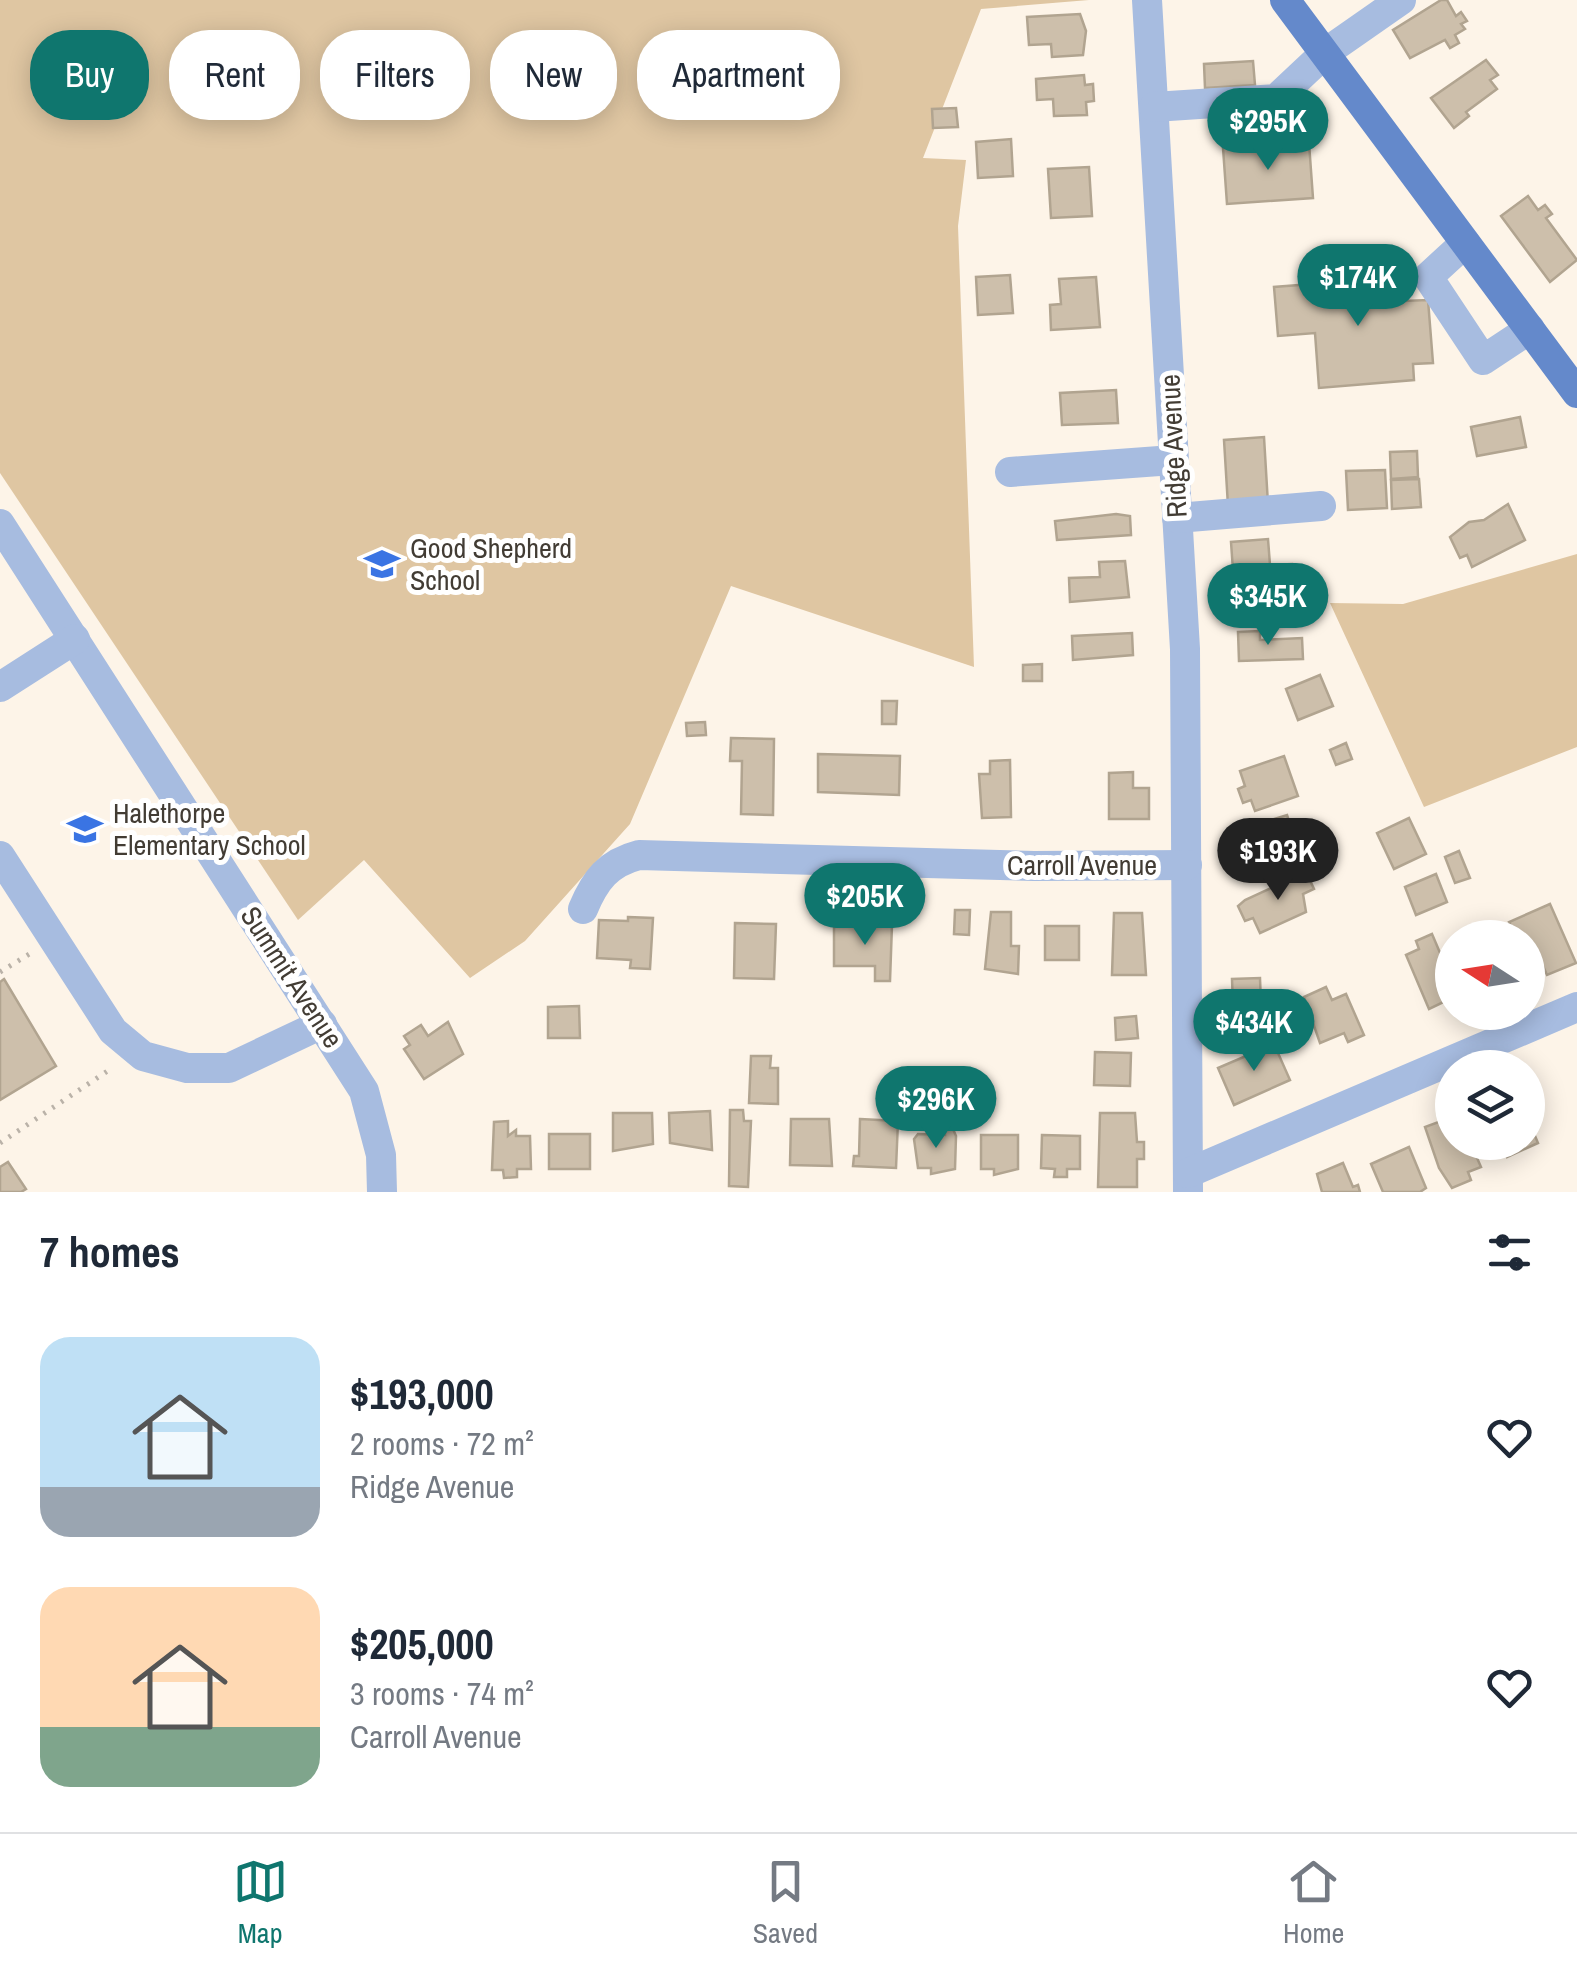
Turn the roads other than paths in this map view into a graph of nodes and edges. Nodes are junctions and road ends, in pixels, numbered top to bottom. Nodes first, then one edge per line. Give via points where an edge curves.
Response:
1 (1147, 0) edge
2 (1285, 0) edge
3 (1401, 0) edge
4 (1324, 54) junction
5 (1154, 107) junction
6 (1465, 242) junction
7 (1530, 330) junction
8 (1573, 378) edge
9 (1173, 460) junction
10 (1010, 472) dead end
11 (1321, 506) dead end
12 (1177, 518) junction
13 (0, 524) edge
14 (75, 639) junction
15 (0, 687) edge
16 (0, 856) edge
17 (1187, 865) junction
18 (583, 909) dead end
19 (1577, 1008) edge
20 (322, 1024) junction
21 (1188, 1182) edge
22 (382, 1192) edge

1 - 5 street, Ridge Avenue
2 - 4 main road
3 - 4 street
4 - 5 street via 1276,99
4 - 6 main road
5 - 9 street, Ridge Avenue
6 - 7 main road
6 - 7 street via 1428,277 1483,360
7 - 8 main road
9 - 10 street
9 - 12 street, Ridge Avenue
11 - 12 street
12 - 17 street, Ridge Avenue
13 - 14 street, Summit Avenue
14 - 15 street
14 - 20 street, Summit Avenue
16 - 20 street via 113,1032 143,1056 164,1064 229,1068
17 - 18 street, Carroll Avenue via 639,855 604,872
17 - 21 street, Ridge Avenue
19 - 21 street
20 - 22 street, Summit Avenue via 364,1091 381,1155

